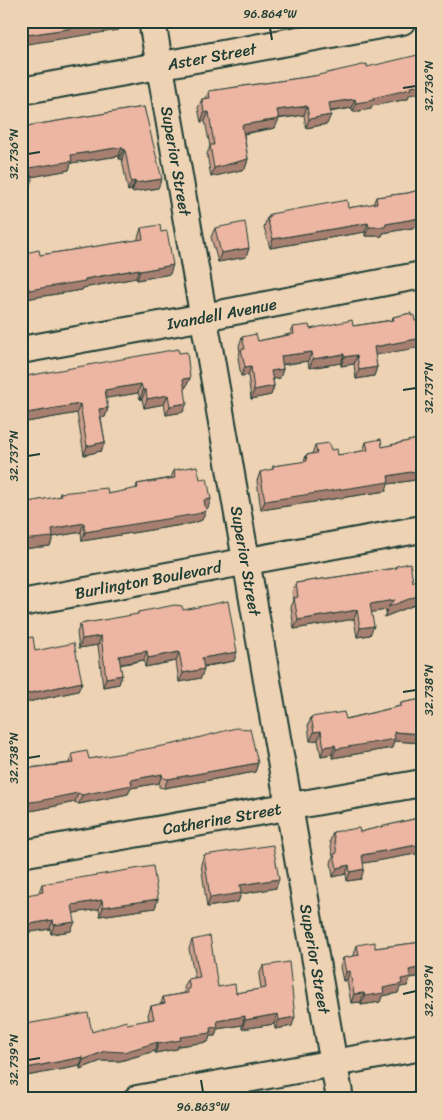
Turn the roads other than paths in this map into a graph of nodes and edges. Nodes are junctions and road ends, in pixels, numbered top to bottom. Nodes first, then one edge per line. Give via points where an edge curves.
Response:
1 (152, 21) edge
2 (402, 21) edge
3 (160, 66) junction
4 (21, 91) edge
5 (422, 275) edge
6 (204, 317) junction
7 (21, 350) edge
8 (422, 529) edge
9 (246, 561) junction
10 (21, 603) edge
11 (422, 783) edge
12 (290, 807) junction
13 (21, 854) edge
14 (422, 1047) edge
15 (334, 1063) junction
16 (137, 1099) edge
17 (340, 1099) edge

1 - 3 street, Superior Street
2 - 3 street, Aster Street
3 - 4 street, Aster Street
3 - 6 street, Superior Street
5 - 6 street, Ivandell Avenue
6 - 7 street, Ivandell Avenue
6 - 9 street, Superior Street
8 - 9 street, Burlington Boulevard
9 - 10 street, Burlington Boulevard
9 - 12 street, Superior Street
11 - 12 street, Catherine Street
12 - 13 street, Catherine Street
12 - 15 street, Superior Street
14 - 15 street
15 - 16 street
15 - 17 street, Superior Street

